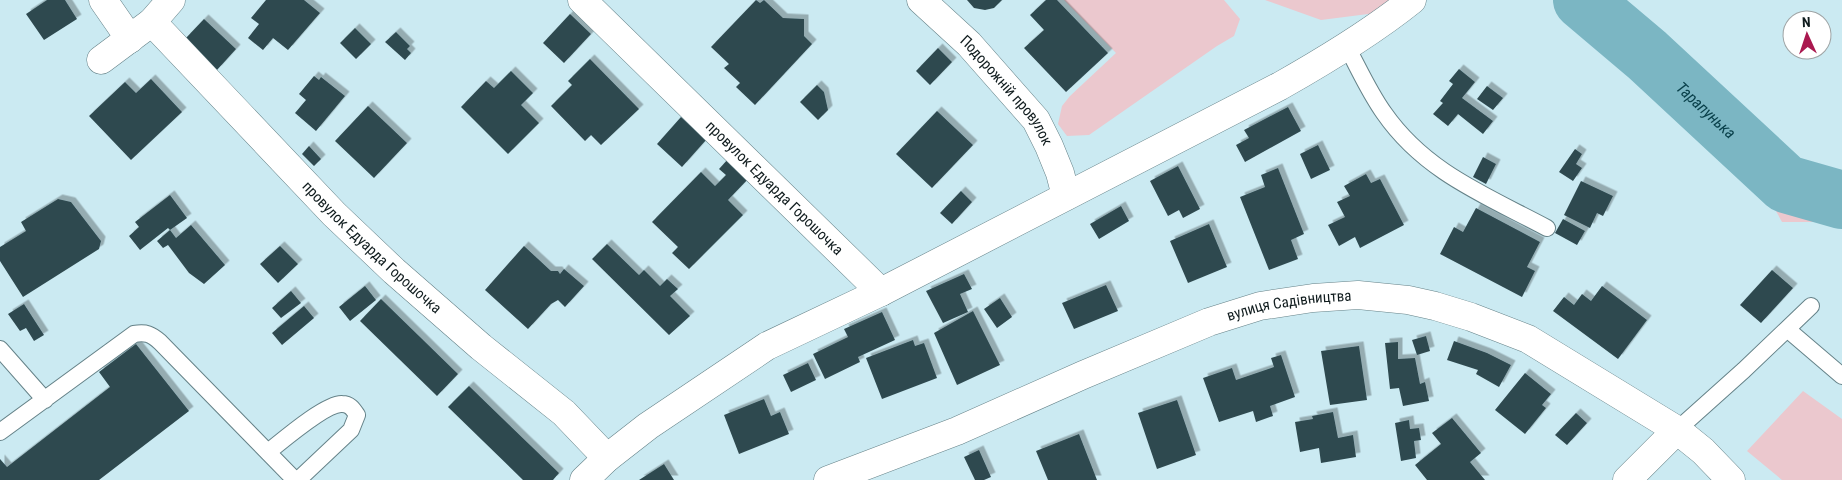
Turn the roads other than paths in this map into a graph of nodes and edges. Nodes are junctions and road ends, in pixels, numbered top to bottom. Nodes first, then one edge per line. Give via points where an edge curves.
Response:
1 (103, 0) edge
2 (171, 0) edge
3 (582, 0) edge
4 (921, 0) edge
5 (1412, 0) edge
6 (152, 22) junction
7 (130, 39) junction
8 (1347, 47) junction
9 (101, 60) dead end
10 (1066, 196) junction
11 (1546, 228) dead end
12 (881, 292) junction
13 (1811, 306) dead end
14 (1787, 329) junction
15 (0, 349) edge
16 (1842, 376) edge
17 (45, 400) junction
18 (1677, 430) junction
19 (0, 432) edge
20 (268, 452) junction
21 (607, 458) junction
22 (1727, 478) edge
23 (296, 480) edge
24 (584, 480) edge
25 (828, 480) edge
26 (1627, 480) edge

1 - 7 street
2 - 6 street
3 - 12 street, провулок Едуарда Горошочка
4 - 10 street, Подорожній провулок via 969,44 1036,120
5 - 8 street
6 - 7 street
6 - 21 street, провулок Едуарда Горошочка via 340,220 481,347 564,413
7 - 9 street
8 - 10 street via 1280,86
8 - 11 lane via 1384,114 1415,150 1451,178
10 - 12 street
12 - 21 street via 768,346 648,426
13 - 14 lane
14 - 16 lane
14 - 18 lane
15 - 17 lane
17 - 19 lane
17 - 20 lane via 134,334 143,332 160,342
18 - 22 street, вулиця Садівництва
18 - 25 street, вулиця Садівництва via 1528,340 1435,306 1358,295 1260,306 1209,322 957,431
18 - 26 street
20 - 23 lane
20 - 23 lane via 335,405 352,407 357,415 351,430
21 - 24 street

